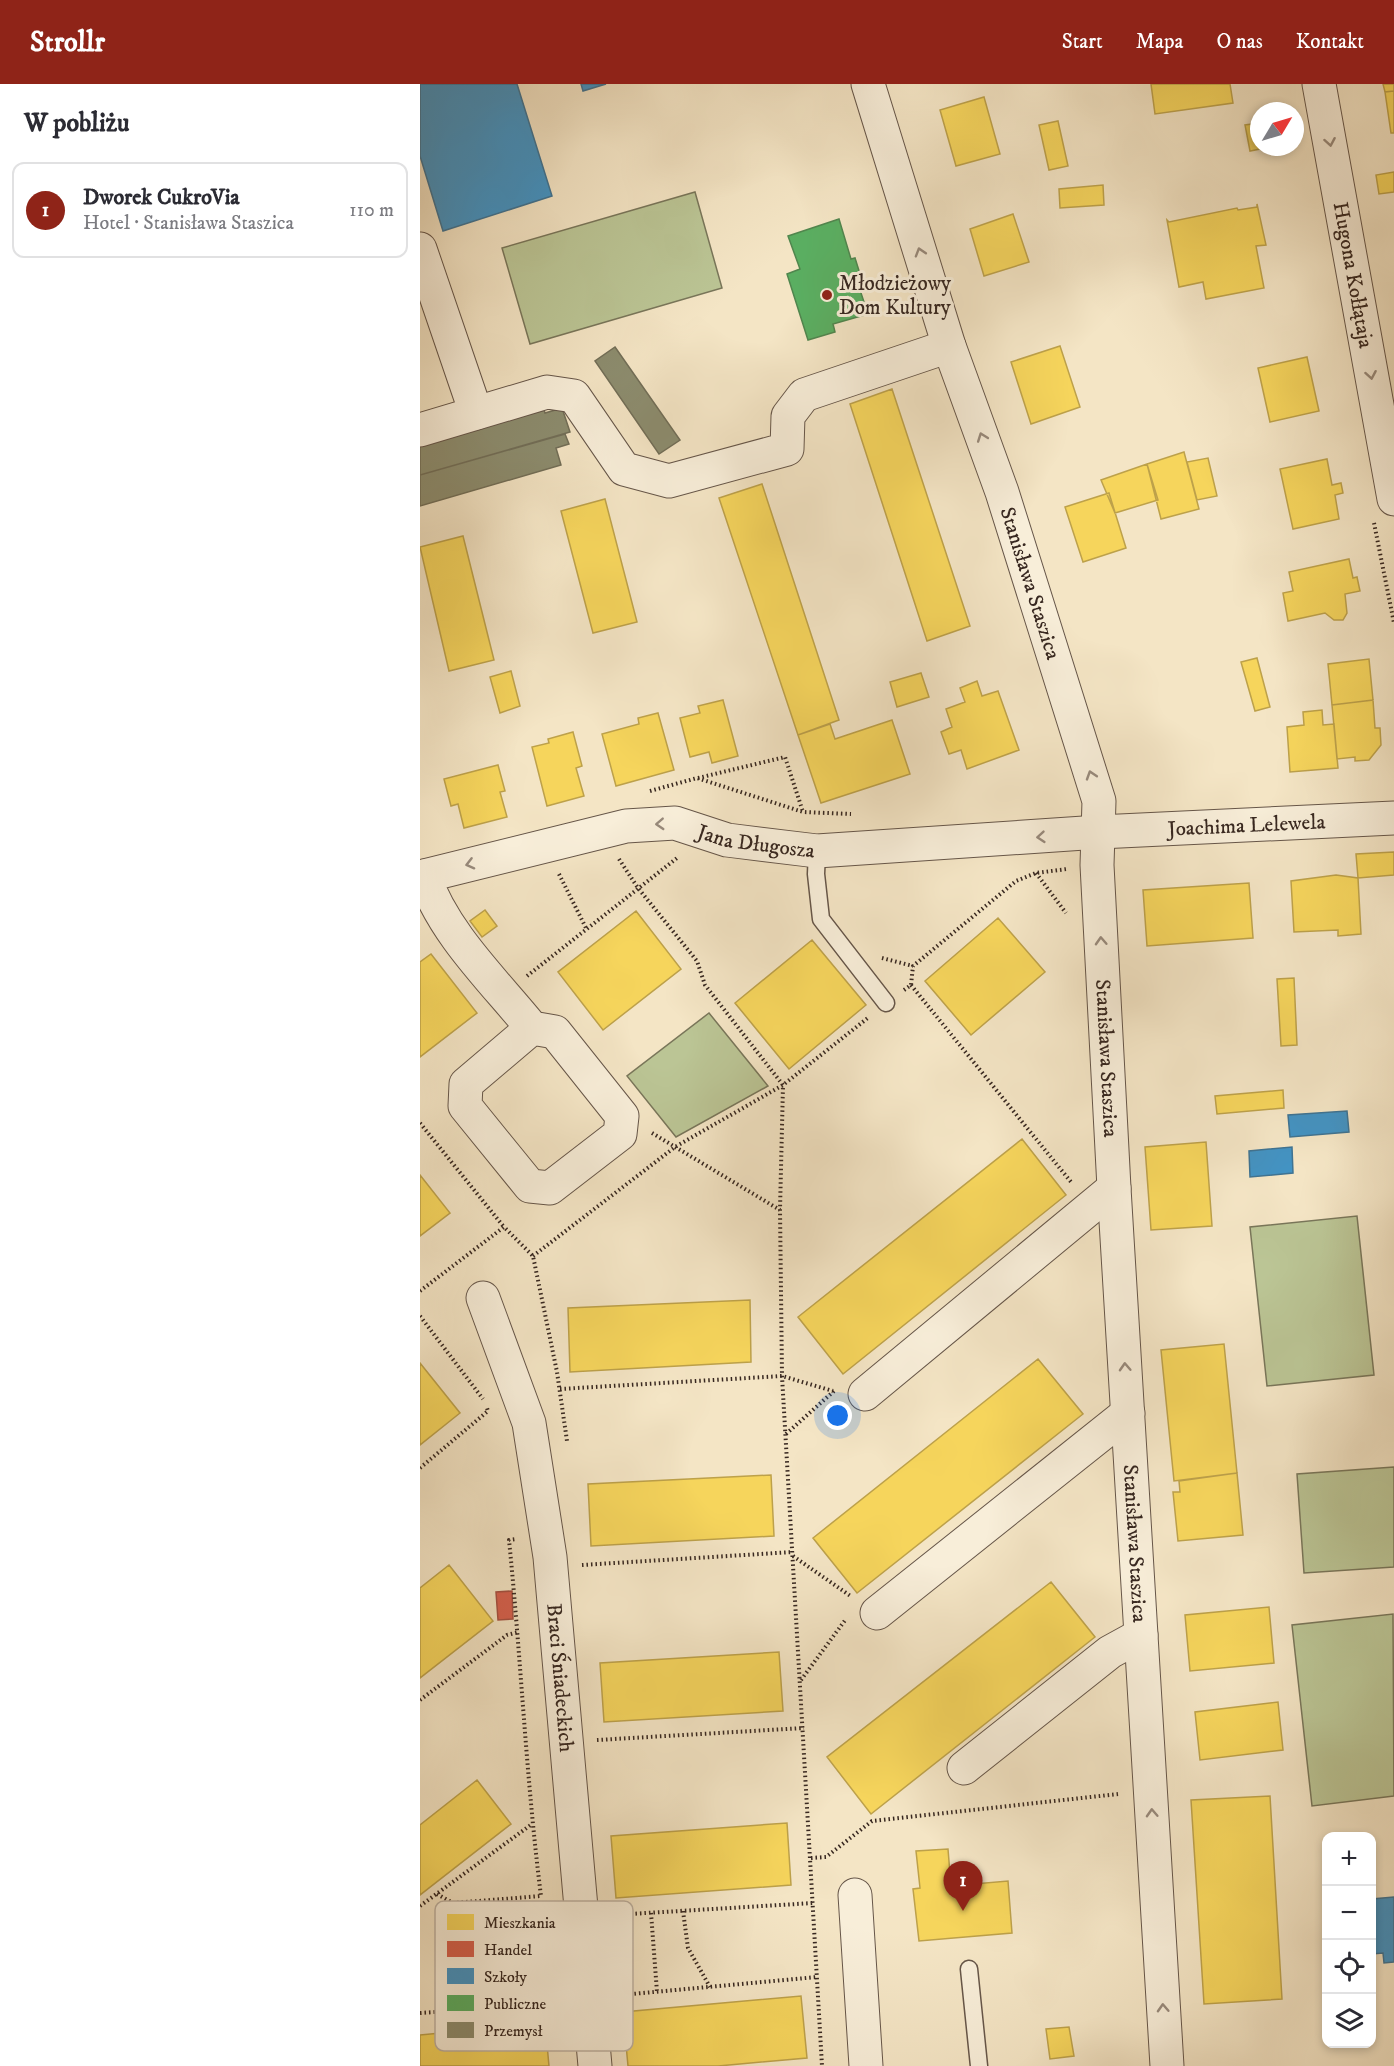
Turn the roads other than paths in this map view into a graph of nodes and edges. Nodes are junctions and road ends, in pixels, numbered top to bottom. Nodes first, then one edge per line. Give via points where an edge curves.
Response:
1 (868, 84) edge
2 (1319, 84) edge
3 (420, 249) edge
4 (950, 346) junction
5 (476, 412) junction
6 (420, 430) edge
7 (1394, 499) edge
8 (1394, 818) edge
9 (1099, 832) junction
10 (817, 852) junction
11 (422, 876) edge
12 (886, 1003) road end
13 (532, 1028) junction
14 (1114, 1188) junction
15 (483, 1298) dead end
16 (866, 1394) dead end
17 (1128, 1413) junction
18 (865, 1612) road end
19 (1142, 1635) junction
20 (964, 1768) dead end
21 (855, 1895) dead end
22 (579, 1901) edge
23 (969, 1969) dead end
24 (594, 2051) edge
25 (595, 2066) edge
26 (866, 2066) edge
27 (979, 2066) edge
28 (1167, 2066) edge

4 -> 1 street, Stanisława Staszica
2 -> 7 street, Hugona Kołłątaja
3 - 5 street
4 - 5 street via 804,395 788,416 787,449 669,481 624,469 574,396 547,392
9 -> 4 street, Stanisława Staszica via 1099,801 1002,492
5 - 6 street
8 - 9 street, Joachima Lelewela
9 -> 10 street, Jana Długosza
14 -> 9 street, Stanisława Staszica via 1097,866
10 -> 11 street, Jana Długosza via 727,840 675,824 626,826
10 - 12 lane via 821,919
11 - 13 street via 446,921
13 - 13 street via 466,1084 465,1106 530,1186 550,1188 620,1134 622,1116 555,1032
14 - 16 street
17 -> 14 street, Stanisława Staszica
15 - 22 street, Braci Śniadeckich via 528,1423 546,1535 555,1595
17 - 18 street
17 - 19 street, Stanisława Staszica
19 - 20 street via 1110,1652
28 -> 19 street, Stanisława Staszica
21 - 26 street
23 - 27 lane
24 - 25 street, Braci Śniadeckich

